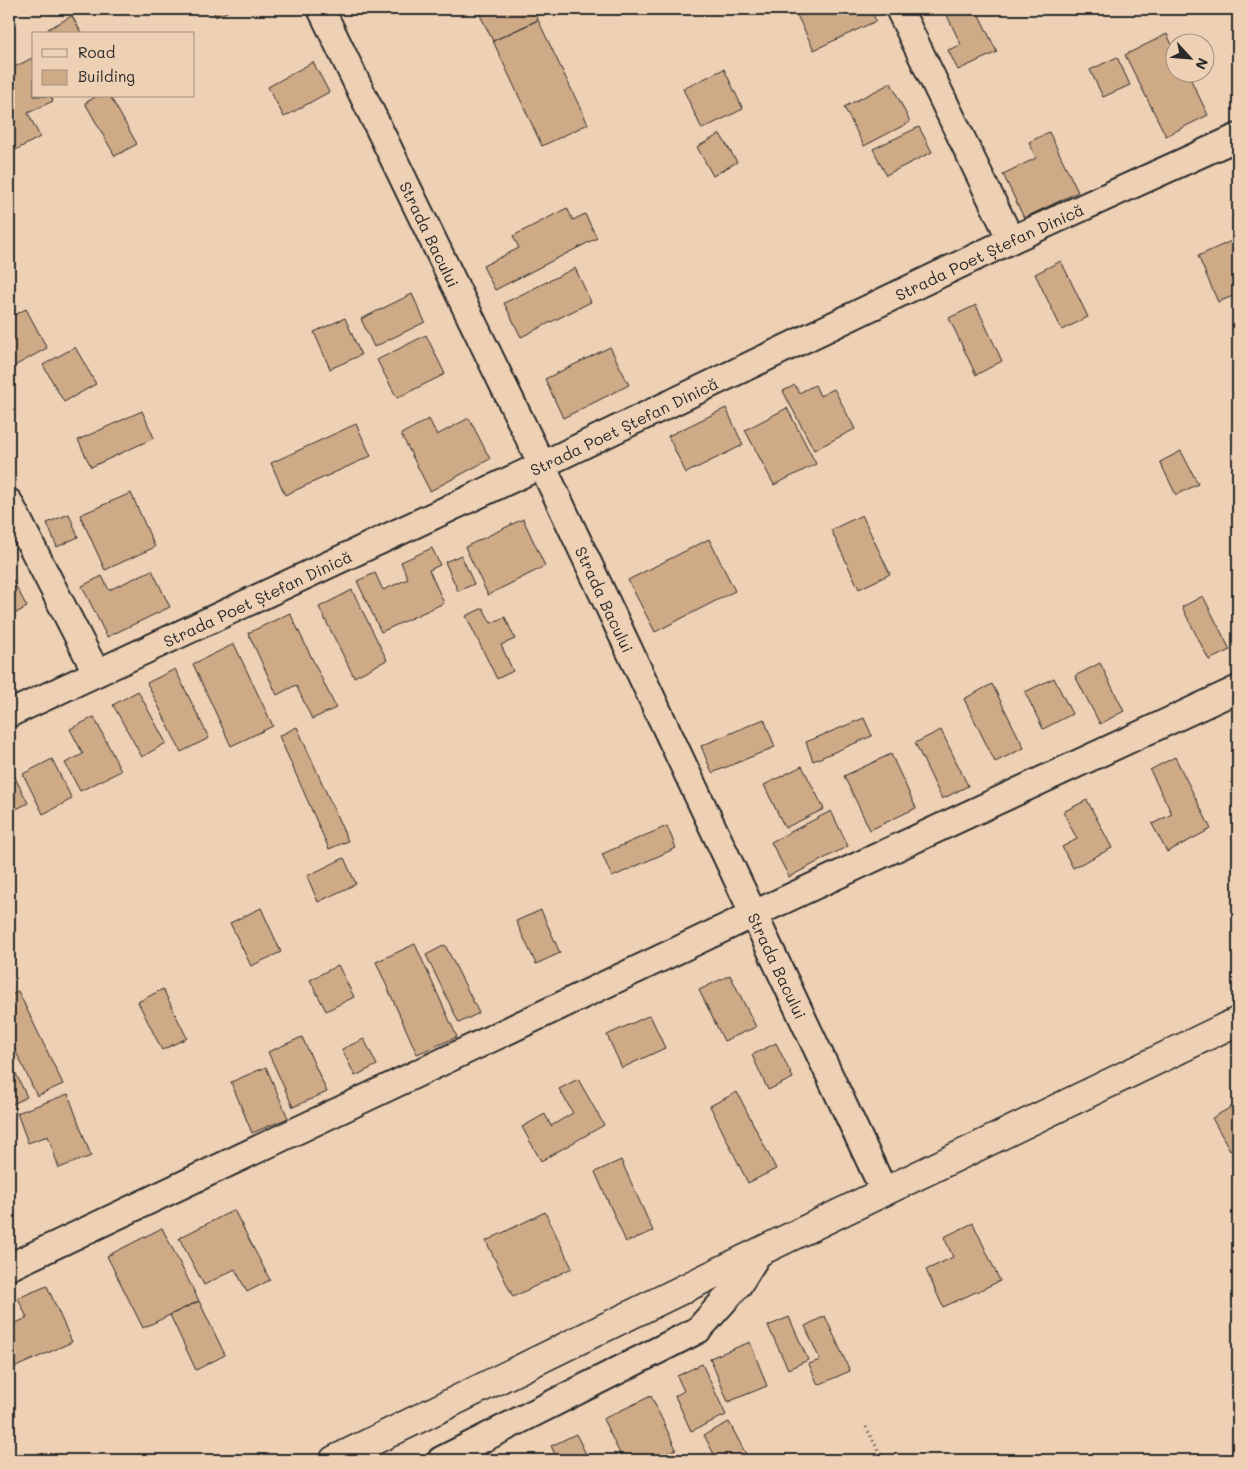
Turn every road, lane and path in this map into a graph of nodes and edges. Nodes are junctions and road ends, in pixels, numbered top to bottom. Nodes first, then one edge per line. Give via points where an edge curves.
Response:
1 (321, 9) edge
2 (899, 9) edge
3 (1238, 137) edge
4 (1011, 240) junction
5 (542, 465) junction
6 (9, 502) edge
7 (96, 672) junction
8 (1238, 689) edge
9 (9, 714) edge
10 (754, 914) junction
11 (1238, 1020) edge
12 (884, 1192) junction
13 (759, 1252) junction
14 (9, 1268) edge
15 (866, 1427) dead end
16 (334, 1460) edge
17 (441, 1460) edge
18 (883, 1460) edge

1 - 5 street, Strada Bacului
2 - 4 street
3 - 4 street, Strada Poet Ștefan Dinică
4 - 5 street, Strada Poet Ștefan Dinică
5 - 7 street, Strada Poet Ștefan Dinică
5 - 10 street, Strada Bacului
6 - 7 street
7 - 9 street, Strada Poet Ștefan Dinică
8 - 10 street
10 - 12 street, Strada Bacului
10 - 14 street
11 - 12 street
12 - 13 street
13 - 16 street
13 - 17 street via 739,1284 698,1330
15 - 18 path

